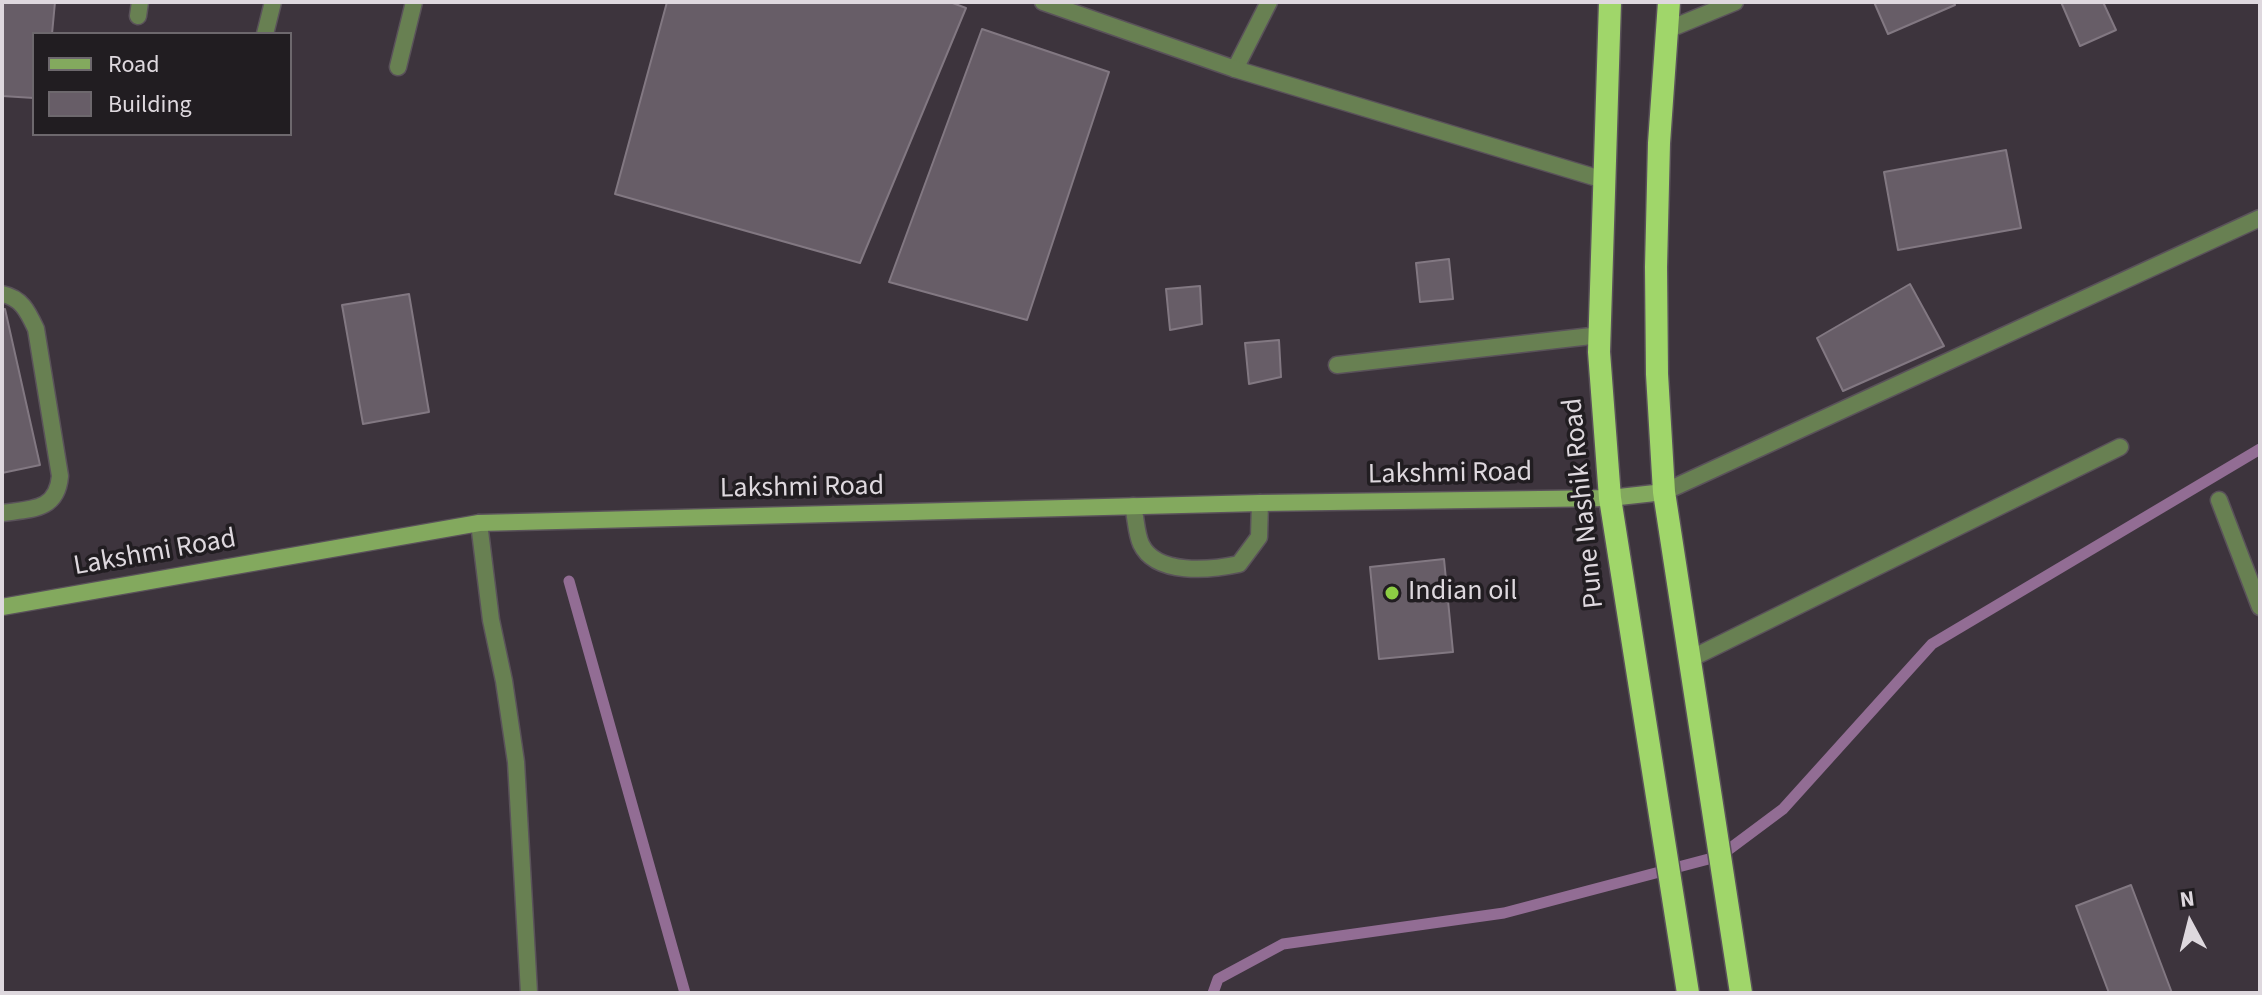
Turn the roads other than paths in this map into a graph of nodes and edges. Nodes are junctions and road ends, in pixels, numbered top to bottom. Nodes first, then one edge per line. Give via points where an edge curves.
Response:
1 (273, 2) edge
2 (414, 2) edge
3 (1043, 2) edge
4 (1269, 2) edge
5 (1610, 2) edge
6 (1669, 2) edge
7 (1735, 2) edge
8 (1667, 30) junction
9 (266, 32) edge
10 (398, 67) dead end
11 (1235, 69) junction
12 (1604, 180) junction
13 (2260, 218) edge
14 (2, 294) edge
15 (1600, 335) junction
16 (1337, 365) dead end
17 (2120, 447) dead end
18 (1664, 492) junction
19 (1610, 498) junction
20 (2219, 500) dead end
21 (1260, 503) junction
22 (1133, 506) junction
23 (2, 513) edge
24 (479, 523) junction
25 (2, 607) edge
26 (2260, 607) edge
27 (1690, 659) junction
28 (529, 993) edge
29 (1688, 993) edge
30 (1741, 993) edge

1 - 9 street
2 - 10 street
3 - 11 street
4 - 11 street
5 - 12 highway, Pune Nashik Road
6 - 8 highway
7 - 8 street
8 - 18 highway via 1656,267
11 - 12 street
12 - 15 highway, Pune Nashik Road
13 - 18 street
14 - 23 street via 27,308 36,329 60,476 51,502
15 - 16 street
15 - 19 highway, Pune Nashik Road
17 - 27 street
18 - 19 main road, Lakshmi Road
18 - 27 highway
19 - 21 main road, Lakshmi Road
19 - 29 highway, Pune Nashik Road
20 - 26 street
21 - 22 main road, Lakshmi Road
21 - 22 street via 1259,537 1239,564 1183,570 1154,559 1141,544
22 - 24 main road, Lakshmi Road
24 - 25 main road, Lakshmi Road
24 - 28 street via 516,762
27 - 30 highway

